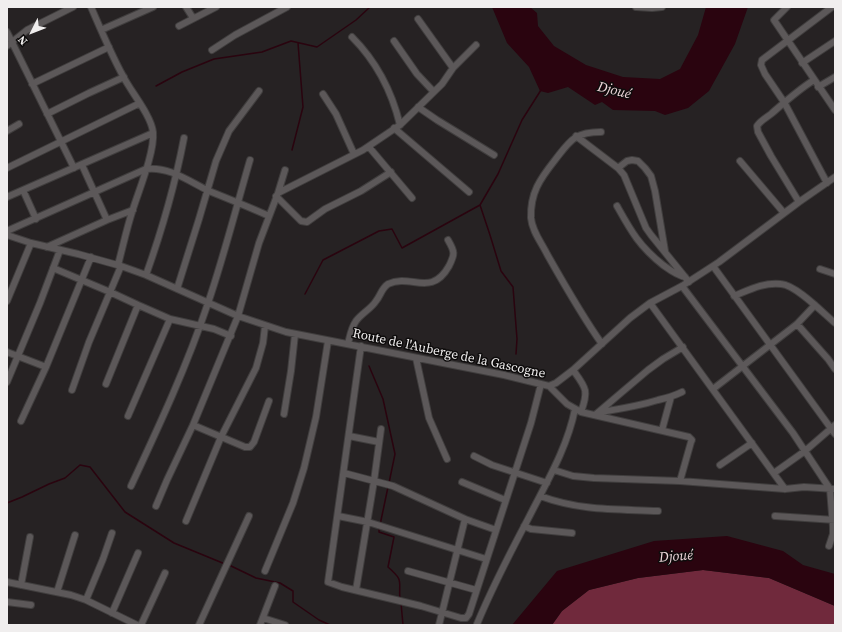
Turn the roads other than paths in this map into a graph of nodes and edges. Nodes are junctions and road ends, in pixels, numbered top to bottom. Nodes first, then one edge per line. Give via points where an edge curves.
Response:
1 (73, 7) edge
2 (91, 7) edge
3 (153, 7) edge
4 (186, 7) edge
5 (216, 7) edge
6 (286, 7) edge
7 (636, 7) edge
8 (662, 7) edge
9 (788, 7) edge
10 (832, 7) edge
11 (193, 18) junction
12 (418, 19) dead end
13 (179, 26) dead end
14 (101, 30) junction
15 (7, 32) edge
16 (352, 37) dead end
17 (787, 40) junction
18 (394, 41) dead end
19 (835, 41) edge
20 (10, 44) edge
21 (476, 44) dead end
22 (109, 47) junction
23 (212, 50) dead end
24 (802, 63) junction
25 (453, 68) junction
26 (835, 77) edge
27 (124, 78) junction
28 (814, 80) junction
29 (32, 84) junction
30 (818, 87) junction
31 (259, 91) dead end
32 (433, 91) junction
33 (323, 94) dead end
34 (784, 102) junction
35 (140, 103) junction
36 (418, 106) junction
37 (835, 110) edge
38 (47, 114) junction
39 (19, 124) dead end
40 (397, 126) junction
41 (7, 131) edge
42 (601, 132) dead end
43 (153, 133) junction
44 (576, 136) junction
45 (184, 138) dead end
46 (60, 142) junction
47 (369, 147) junction
48 (354, 154) junction
49 (494, 155) dead end
50 (250, 160) dead end
51 (740, 161) dead end
52 (82, 165) junction
53 (7, 168) edge
54 (74, 168) junction
55 (146, 168) junction
56 (618, 168) junction
57 (285, 170) dead end
58 (391, 172) junction
59 (176, 175) junction
60 (835, 177) edge
61 (826, 183) junction
62 (23, 190) junction
63 (207, 190) junction
64 (469, 192) dead end
65 (94, 193) junction
66 (277, 195) junction
67 (7, 197) edge
68 (412, 198) dead end
69 (799, 202) junction
70 (237, 203) junction
71 (617, 206) dead end
72 (132, 210) junction
73 (784, 213) junction
74 (269, 216) junction
75 (36, 219) junction
76 (107, 220) junction
77 (7, 231) edge
78 (7, 235) edge
79 (448, 240) dead end
80 (31, 243) junction
81 (47, 247) junction
82 (60, 250) junction
83 (665, 253) junction
84 (91, 257) junction
85 (119, 265) junction
86 (713, 266) junction
87 (53, 268) junction
88 (820, 269) dead end
89 (835, 274) edge
90 (146, 275) junction
91 (687, 279) junction
92 (81, 280) junction
93 (682, 286) junction
94 (177, 288) junction
95 (110, 292) junction
96 (734, 296) junction
97 (7, 301) edge
98 (208, 303) junction
99 (650, 303) junction
100 (138, 305) junction
101 (815, 305) junction
102 (238, 316) junction
103 (170, 319) junction
104 (835, 323) edge
105 (797, 324) junction
106 (200, 326) junction
107 (265, 326) junction
108 (295, 334) junction
109 (230, 336) junction
110 (328, 341) junction
111 (348, 344) junction
112 (602, 344) junction
113 (770, 344) junction
114 (361, 346) junction
115 (683, 347) junction
116 (7, 352) edge
117 (18, 356) junction
118 (416, 358) junction
119 (46, 367) junction
120 (742, 367) junction
121 (835, 369) edge
122 (573, 370) junction
123 (7, 382) edge
124 (106, 384) dead end
125 (541, 384) junction
126 (549, 386) junction
127 (713, 389) junction
128 (72, 390) dead end
129 (682, 392) dead end
130 (671, 397) junction
131 (269, 401) dead end
132 (575, 409) junction
133 (581, 412) junction
134 (284, 414) dead end
135 (598, 414) junction
136 (128, 416) dead end
137 (21, 421) dead end
138 (193, 425) junction
139 (833, 426) edge
140 (381, 429) dead end
141 (662, 430) junction
142 (835, 434) edge
143 (349, 436) junction
144 (221, 437) junction
145 (379, 442) junction
146 (752, 443) junction
147 (805, 451) junction
148 (474, 456) dead end
149 (447, 460) dead end
150 (720, 465) dead end
151 (554, 470) junction
152 (514, 472) junction
153 (344, 473) junction
154 (774, 473) junction
155 (374, 481) junction
156 (680, 481) junction
157 (462, 482) dead end
158 (547, 483) junction
159 (131, 486) dead end
160 (785, 489) junction
161 (832, 489) edge
162 (540, 496) junction
163 (505, 500) junction
164 (156, 506) dead end
165 (658, 511) dead end
166 (249, 516) dead end
167 (338, 516) junction
168 (775, 516) dead end
169 (465, 519) junction
170 (834, 520) edge
171 (186, 521) dead end
172 (368, 522) junction
173 (524, 526) junction
174 (496, 530) junction
175 (112, 533) dead end
176 (572, 533) dead end
177 (75, 535) dead end
178 (30, 537) dead end
179 (829, 546) dead end
180 (458, 549) junction
181 (138, 553) dead end
182 (486, 559) junction
183 (265, 571) dead end
184 (408, 571) dead end
185 (164, 572) dead end
186 (7, 582) edge
187 (450, 582) junction
188 (21, 585) junction
189 (275, 586) dead end
190 (356, 590) junction
191 (476, 590) junction
192 (57, 592) junction
193 (86, 600) junction
194 (7, 602) edge
195 (31, 605) dead end
196 (112, 613) junction
197 (442, 613) junction
198 (263, 618) junction
199 (477, 624) edge
200 (137, 625) edge
201 (140, 625) edge
202 (199, 625) edge
203 (260, 625) edge
204 (285, 625) edge
205 (439, 625) edge

1 - 20 street via 26,30
2 - 14 street
3 - 14 street
4 - 11 street
5 - 11 street
6 - 23 street via 235,34
7 - 8 street
9 - 17 street via 774,20
10 - 17 street
11 - 13 street
12 - 25 street
14 - 22 street
15 - 20 street
16 - 40 street via 366,51 374,64 396,110
17 - 24 street
17 - 34 street via 762,60 761,65
18 - 32 street via 417,74
19 - 24 street
20 - 29 street
21 - 25 street
22 - 27 street
22 - 29 street
24 - 28 street
25 - 32 street via 442,84
26 - 30 street
27 - 35 street
27 - 38 street
28 - 30 street
28 - 34 street
29 - 38 street
30 - 37 street
31 - 63 street via 229,131
32 - 36 street
33 - 48 street via 336,114
34 - 61 street
34 - 69 street via 757,126 771,156
35 - 43 street via 152,125
35 - 46 street
36 - 40 street
36 - 49 street
38 - 46 street
39 - 41 street
40 - 47 street
40 - 64 street
42 - 44 street via 588,132
43 - 52 street
43 - 55 street
44 - 56 street
44 - 112 street via 564,148 536,188 532,206 532,226
45 - 59 street
46 - 53 street
46 - 54 street
47 - 48 street
47 - 58 street
48 - 66 street
50 - 70 street
51 - 73 street
52 - 54 street
52 - 65 street
54 - 62 street
55 - 59 street
55 - 65 street
55 - 72 street
56 - 83 street via 624,175 646,228
56 - 83 street via 627,161 638,161 651,176
57 - 66 street
58 - 66 street via 306,222 301,221
58 - 68 street
59 - 63 street
59 - 90 street via 160,236
60 - 61 street, Route de l'Auberge de la Gascogne
61 - 69 street, Route de l'Auberge de la Gascogne
62 - 67 street
62 - 75 street
63 - 70 street
63 - 94 street
65 - 75 street
65 - 76 street
66 - 74 street
69 - 73 street, Route de l'Auberge de la Gascogne
70 - 74 street
70 - 98 street
71 - 91 street via 630,230 644,248 667,268
72 - 76 street
72 - 85 street
73 - 86 street, Route de l'Auberge de la Gascogne
74 - 102 street
75 - 77 street
76 - 81 street
78 - 80 street, Route de l'Auberge de la Gascogne
79 - 111 street via 454,255 444,275 429,282 394,282 382,289 374,304 357,320
80 - 81 street, Route de l'Auberge de la Gascogne
80 - 97 street
81 - 82 street, Route de l'Auberge de la Gascogne
82 - 84 street, Route de l'Auberge de la Gascogne
82 - 87 street
83 - 91 street
84 - 85 street, Route de l'Auberge de la Gascogne
84 - 92 street
85 - 90 street, Route de l'Auberge de la Gascogne
85 - 95 street
86 - 91 street, Route de l'Auberge de la Gascogne
86 - 96 street
87 - 92 street
87 - 117 street
88 - 89 street
90 - 94 street, Route de l'Auberge de la Gascogne
91 - 93 street, Route de l'Auberge de la Gascogne
92 - 95 street
92 - 119 street
93 - 99 street, Route de l'Auberge de la Gascogne
93 - 120 street
94 - 98 street, Route de l'Auberge de la Gascogne
95 - 100 street
95 - 128 street
96 - 101 street via 759,286 782,284 792,287
96 - 113 street
98 - 102 street, Route de l'Auberge de la Gascogne
98 - 106 street
99 - 112 street, Route de l'Auberge de la Gascogne
99 - 115 street
100 - 103 street
100 - 124 street
101 - 104 street
101 - 105 street
102 - 107 street, Route de l'Auberge de la Gascogne
102 - 109 street
103 - 106 street
103 - 136 street
105 - 113 street
105 - 121 street
106 - 109 street
106 - 159 street via 157,432
107 - 108 street, Route de l'Auberge de la Gascogne
107 - 144 street via 256,368
108 - 110 street, Route de l'Auberge de la Gascogne
108 - 134 street
109 - 138 street
110 - 111 street, Route de l'Auberge de la Gascogne
110 - 183 street via 316,417 304,468 293,504
111 - 114 street, Route de l'Auberge de la Gascogne
112 - 122 street, Route de l'Auberge de la Gascogne
113 - 120 street
113 - 139 street
114 - 118 street, Route de l'Auberge de la Gascogne
114 - 143 street
115 - 127 street
115 - 135 street via 648,370
116 - 117 street
117 - 119 street
117 - 123 street
118 - 125 street, Route de l'Auberge de la Gascogne
118 - 149 street via 429,418
119 - 137 street
120 - 127 street
120 - 147 street
122 - 126 street, Route de l'Auberge de la Gascogne
122 - 133 street via 584,386 586,394
125 - 126 street, Route de l'Auberge de la Gascogne
125 - 152 street
126 - 132 street
127 - 146 street
129 - 130 street
130 - 135 street
130 - 141 street
131 - 144 street via 250,447
132 - 133 street
132 - 151 street via 568,436
133 - 135 street
135 - 141 street via 632,425
138 - 144 street
138 - 164 street
139 - 142 street
139 - 147 street
140 - 145 street
141 - 156 street via 686,435 692,440
143 - 145 street
143 - 153 street
144 - 171 street
145 - 155 street
146 - 150 street
146 - 154 street
147 - 154 street
147 - 161 street
148 - 152 street
151 - 156 street via 573,476 594,478
151 - 158 street
152 - 158 street
152 - 163 street
153 - 155 street
153 - 167 street
154 - 160 street
155 - 169 street via 393,486
155 - 172 street
156 - 160 street
157 - 163 street
158 - 162 street
160 - 161 street
161 - 170 street
162 - 165 street via 586,508
162 - 173 street
163 - 174 street
166 - 202 street
167 - 172 street
167 - 190 street via 328,582
168 - 170 street
169 - 174 street
169 - 180 street
170 - 179 street
172 - 180 street
172 - 190 street
173 - 176 street
173 - 199 street
174 - 182 street
175 - 193 street
177 - 192 street
178 - 188 street
180 - 182 street
180 - 187 street
181 - 196 street
182 - 191 street
184 - 187 street
185 - 201 street
186 - 188 street
187 - 191 street
187 - 197 street
188 - 192 street
189 - 198 street
190 - 197 street
191 - 197 street via 466,618
192 - 193 street
193 - 196 street
194 - 195 street
196 - 200 street
197 - 205 street
198 - 203 street
198 - 204 street

